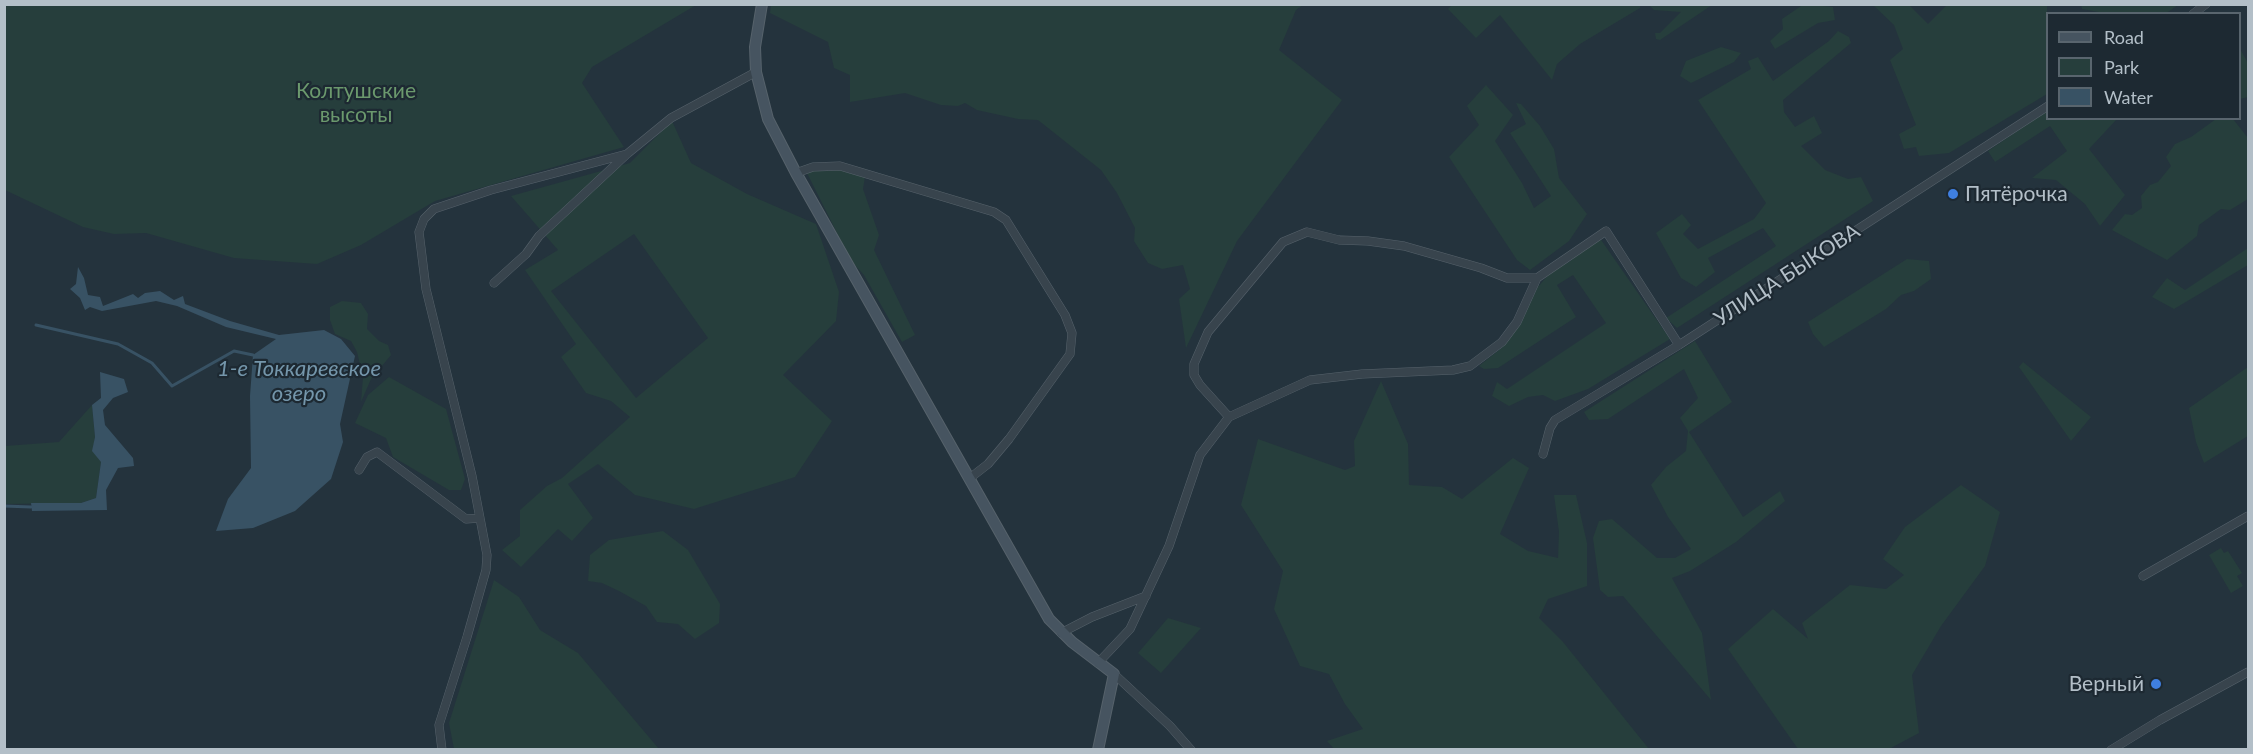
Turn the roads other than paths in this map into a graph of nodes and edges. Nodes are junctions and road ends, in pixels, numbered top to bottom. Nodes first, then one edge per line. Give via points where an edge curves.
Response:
1 (762, 4) edge
2 (756, 72) junction
3 (2046, 107) edge
4 (627, 154) junction
5 (796, 173) junction
6 (1537, 278) junction
7 (494, 283) dead end
8 (1678, 345) junction
9 (1229, 417) junction
10 (1543, 454) dead end
11 (359, 470) dead end
12 (970, 478) junction
13 (2248, 516) edge
14 (480, 518) junction
15 (2143, 576) dead end
16 (1146, 596) junction
17 (1061, 633) junction
18 (1098, 663) junction
19 (2248, 672) edge
20 (1114, 674) junction
21 (442, 750) edge
22 (1098, 750) edge
23 (1191, 750) edge
24 (2111, 750) edge

1 - 2 street via 755,47
2 - 4 street via 671,118
2 - 5 street via 768,119
3 - 8 street, УЛИЦА БЫКОВА
4 - 7 street
4 - 14 street via 492,190 434,209 424,219 419,232 420,255
5 - 12 street
5 - 12 street via 813,167 840,166 994,212 1006,220 1065,315 1072,333 1070,354 1009,439
6 - 8 street via 1606,231
6 - 9 street via 1517,322 1502,342 1470,366 1310,380
6 - 9 street via 1507,278 1404,246 1339,240 1307,232 1283,242 1223,313 1197,353 1194,375
8 - 10 street, УЛИЦА БЫКОВА via 1555,420
9 - 16 street via 1200,455 1169,546
11 - 14 street via 368,456 377,452 466,519
12 - 17 street via 1049,619
13 - 15 street
14 - 21 street via 486,570 439,725
16 - 17 street
16 - 18 street via 1130,629
17 - 18 street
18 - 20 street
19 - 24 street
20 - 22 street
20 - 23 street

